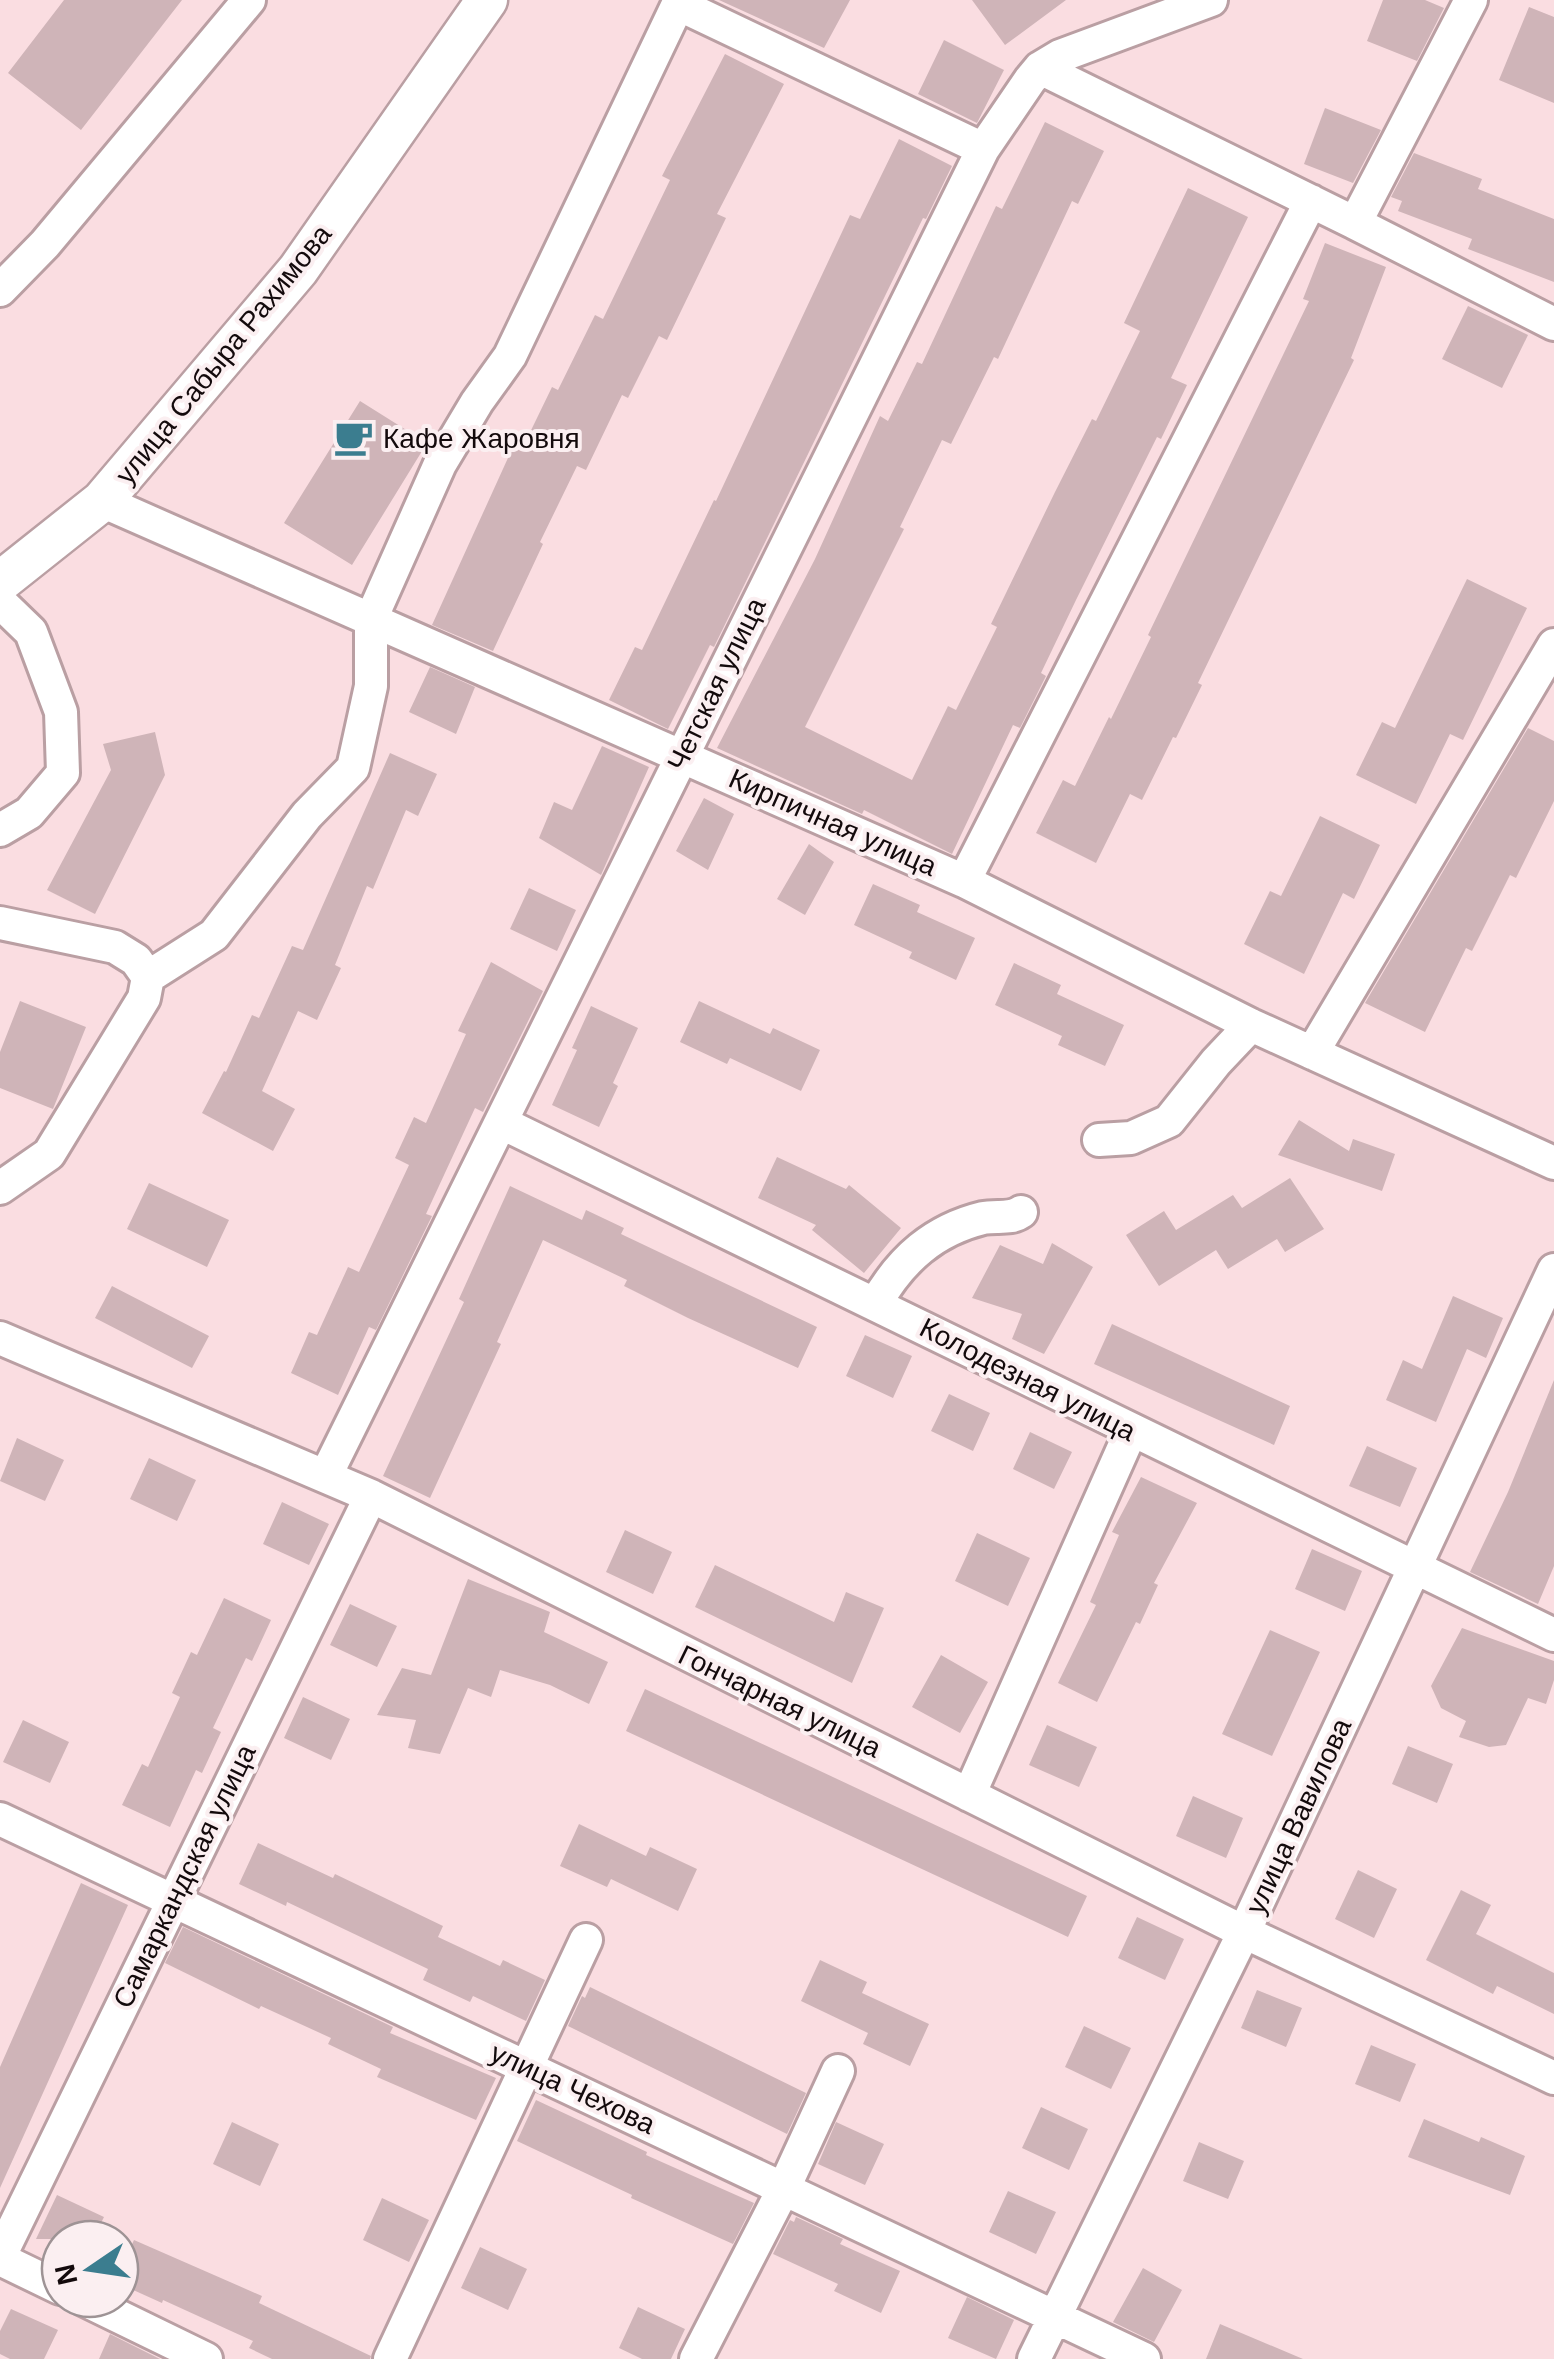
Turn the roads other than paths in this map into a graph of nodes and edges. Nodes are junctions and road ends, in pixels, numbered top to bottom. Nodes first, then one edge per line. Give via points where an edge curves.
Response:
1 (249, 0) edge
2 (486, 0) edge
3 (1212, 0) edge
4 (1472, 0) edge
5 (680, 2) edge
6 (1040, 68) junction
7 (983, 148) junction
8 (1312, 201) junction
9 (1354, 223) junction
10 (0, 290) edge
11 (1554, 324) edge
12 (102, 501) junction
13 (0, 582) edge
14 (0, 602) edge
15 (370, 618) junction
16 (1554, 645) edge
17 (681, 754) junction
18 (0, 830) edge
19 (964, 882) junction
20 (0, 923) edge
21 (148, 978) junction
22 (1251, 1025) junction
23 (1312, 1053) junction
24 (502, 1123) junction
25 (1099, 1140) dead end
26 (1554, 1163) edge
27 (0, 1188) edge
28 (1021, 1212) dead end
29 (1554, 1270) edge
30 (876, 1303) junction
31 (0, 1338) edge
32 (1131, 1431) junction
33 (326, 1476) junction
34 (370, 1496) junction
35 (1414, 1564) junction
36 (1554, 1635) edge
37 (969, 1795) junction
38 (0, 1819) edge
39 (172, 1899) junction
40 (1244, 1932) junction
41 (586, 1940) dead end
42 (528, 2067) junction
43 (838, 2071) dead end
44 (1554, 2078) edge
45 (784, 2188) junction
46 (0, 2258) edge
47 (40, 2278) edge
48 (1054, 2316) junction
49 (124, 2319) edge
50 (206, 2359) edge
51 (390, 2359) edge
52 (696, 2359) edge
53 (1034, 2359) edge
54 (1144, 2359) edge

1 - 10 street
2 - 12 main road, улица Сабыра Рахимова via 298,270
3 - 6 street, Четская улица
4 - 9 street
5 - 7 street
5 - 15 street via 510,356 440,464
6 - 7 street, Четская улица
6 - 8 street
7 - 17 street, Четская улица
8 - 9 street
8 - 19 street
9 - 11 street
12 - 13 main road, улица Сабыра Рахимова
12 - 15 street, Кирпичная улица
14 - 18 street via 31,632 60,712 63,773 30,813
15 - 17 street, Кирпичная улица
15 - 21 street via 371,686 353,768 307,815 214,935
16 - 23 street
17 - 19 street, Кирпичная улица
17 - 24 street, Четская улица
19 - 22 street, Кирпичная улица
20 - 21 street via 116,947
21 - 27 street via 144,998 50,1154
22 - 23 street, Кирпичная улица
22 - 25 street via 1169,1121 1131,1138
23 - 26 street, Кирпичная улица
24 - 30 street, Колодезная улица
24 - 33 street, Четская улица
28 - 30 street via 933,1236 888,1280
29 - 35 street, улица Вавилова
30 - 32 street, Колодезная улица
31 - 33 street, Гончарная улица
32 - 35 street, Колодезная улица
32 - 37 street
33 - 34 street, Гончарная улица
34 - 37 street, Гончарная улица
34 - 39 street, Самаркандская улица
35 - 36 street, Колодезная улица
35 - 40 street, улица Вавилова
37 - 40 street, Гончарная улица
38 - 39 street, улица Чехова
39 - 42 street, улица Чехова
39 - 46 street, Самаркандская улица
40 - 44 street, Гончарная улица
40 - 48 street, улица Вавилова
41 - 42 street
42 - 45 street, улица Чехова
42 - 51 street
43 - 45 street
45 - 48 street, улица Чехова
45 - 52 street
46 - 47 street
48 - 53 street, улица Вавилова
48 - 54 street, улица Чехова
49 - 50 street

